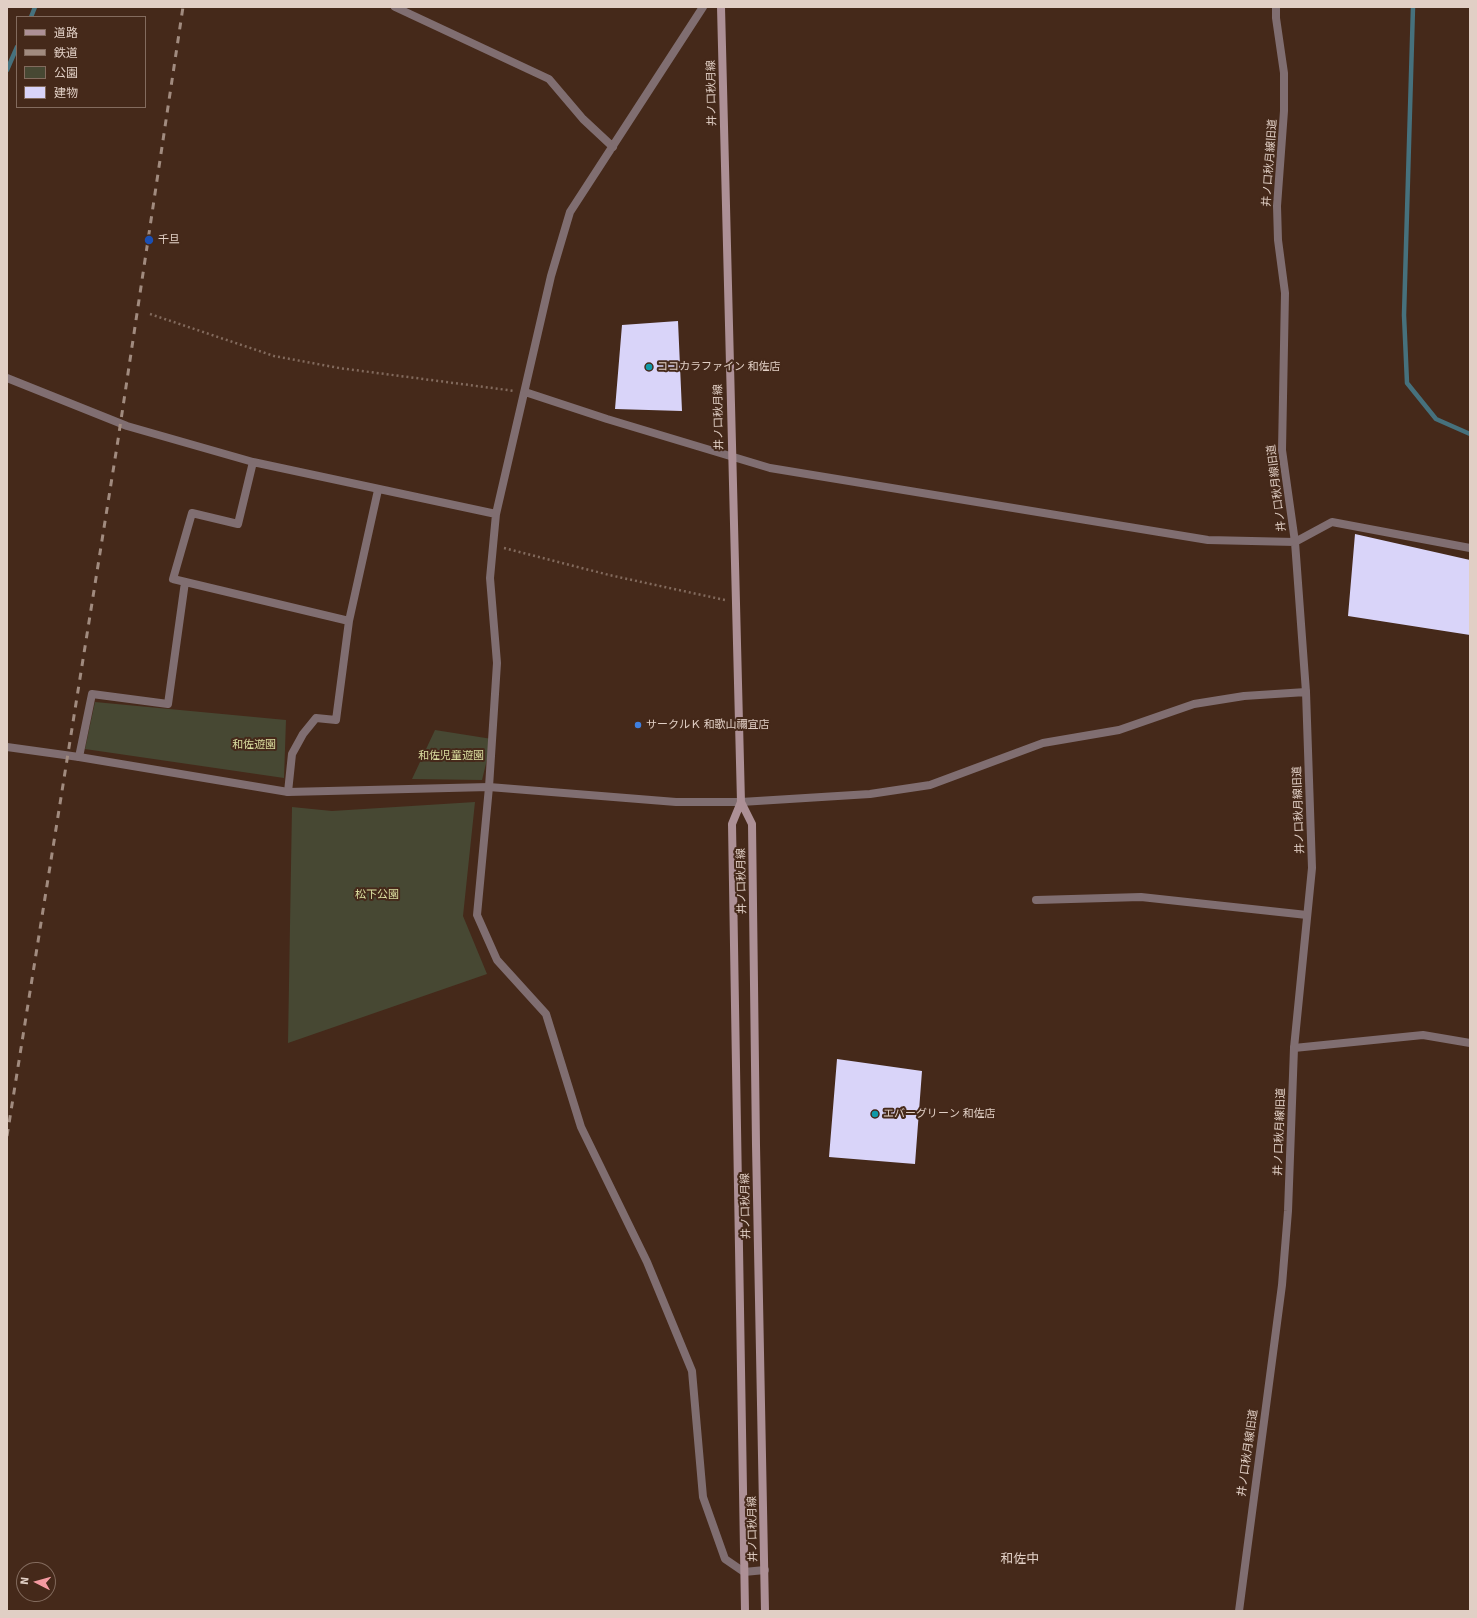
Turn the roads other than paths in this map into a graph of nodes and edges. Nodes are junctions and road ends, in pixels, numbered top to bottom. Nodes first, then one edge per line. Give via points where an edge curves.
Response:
1 (395, 7) edge
2 (703, 7) edge
3 (721, 7) edge
4 (1276, 7) edge
5 (613, 147) junction
6 (7, 378) edge
7 (525, 392) junction
8 (731, 456) junction
9 (253, 462) junction
10 (378, 490) junction
11 (496, 514) junction
12 (1295, 542) junction
13 (1470, 548) edge
14 (185, 582) junction
15 (349, 621) junction
16 (1306, 692) junction
17 (7, 748) edge
18 (79, 757) junction
19 (489, 787) junction
20 (288, 792) junction
21 (741, 802) junction
22 (1036, 900) dead end
23 (1307, 915) junction
24 (1470, 1043) edge
25 (1294, 1048) junction
26 (765, 1570) junction
27 (744, 1572) junction
28 (745, 1611) edge
29 (766, 1611) edge
30 (1239, 1611) edge

1 - 5 street via 549,79
2 - 5 street
3 - 8 main road, 井ノ口秋月線
4 - 12 street, 井ノ口秋月線旧道 via 1284,73 1277,206 1284,293 1282,450
5 - 7 street via 570,212 551,276
6 - 9 street via 127,426
7 - 8 street via 607,420
7 - 11 street
8 - 12 street via 770,468 1208,540
8 - 21 main road, 井ノ口秋月線
9 - 10 street
9 - 14 street via 238,524 192,513 173,579
10 - 11 street
10 - 15 street
11 - 19 street via 490,578 497,663
12 - 13 street via 1332,522
12 - 16 street, 井ノ口秋月線旧道
14 - 15 street
14 - 18 street via 168,704 92,694
15 - 20 street via 336,720 316,718 303,734 292,754
16 - 21 street via 1244,696 1194,704 1119,730 1043,743 930,784 870,794
16 - 23 street, 井ノ口秋月線旧道 via 1312,868
17 - 18 street
18 - 20 street
19 - 20 street
19 - 21 street via 676,802
19 - 27 street via 477,915 497,960 546,1014 582,1127 647,1262 692,1371 703,1497 725,1559
21 - 26 main road, 井ノ口秋月線 via 752,824
21 - 27 main road, 井ノ口秋月線 via 732,824
22 - 23 street via 1141,897
23 - 25 street, 井ノ口秋月線旧道
24 - 25 street via 1423,1035
25 - 30 street, 井ノ口秋月線旧道 via 1288,1212 1282,1285
26 - 27 street
26 - 29 main road, 井ノ口秋月線
27 - 28 main road, 井ノ口秋月線

